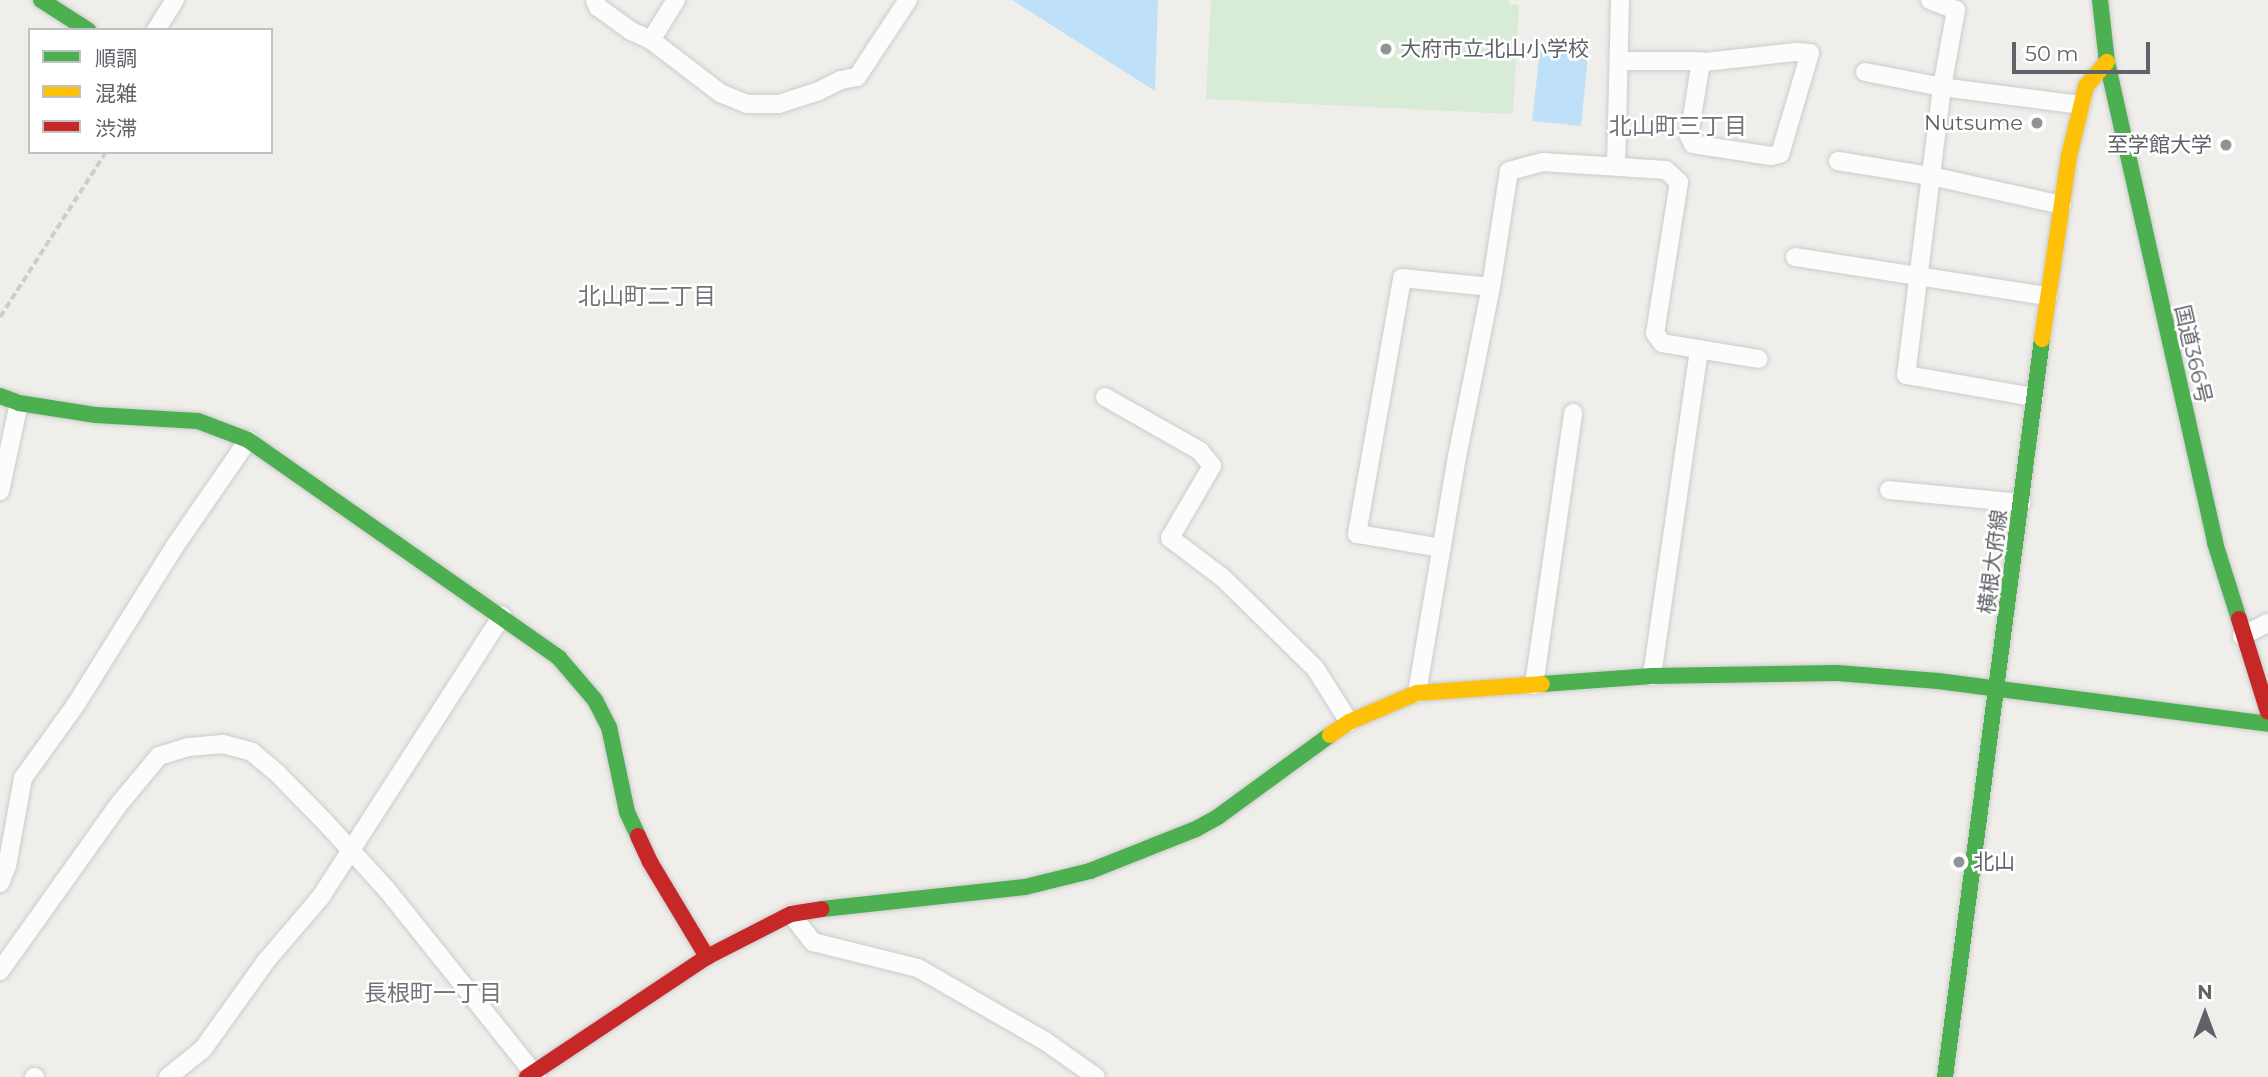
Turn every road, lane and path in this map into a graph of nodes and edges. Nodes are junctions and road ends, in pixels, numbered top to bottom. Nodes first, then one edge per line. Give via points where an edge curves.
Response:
1 (41, 0) edge
2 (175, 0) edge
3 (595, 0) edge
4 (676, 0) edge
5 (908, 0) edge
6 (1620, 0) edge
7 (1930, 0) edge
8 (2100, 0) edge
9 (85, 28) edge
10 (157, 28) edge
11 (650, 40) junction
12 (1619, 61) junction
13 (1701, 61) junction
14 (2107, 62) junction
15 (1865, 72) dead end
16 (1942, 87) junction
17 (2081, 105) junction
18 (105, 154) edge
19 (1838, 161) dead end
20 (1616, 166) junction
21 (1931, 176) junction
22 (2062, 205) junction
23 (1795, 257) dead end
24 (1917, 274) junction
25 (1492, 287) junction
26 (2048, 296) junction
27 (0, 317) edge
28 (1699, 349) junction
29 (1759, 359) dead end
30 (0, 396) edge
31 (1105, 397) dead end
32 (2034, 397) junction
33 (19, 403) junction
34 (1573, 413) dead end
35 (248, 440) junction
36 (1889, 489) dead end
37 (0, 491) edge
38 (2021, 503) junction
39 (1442, 548) junction
40 (502, 617) junction
41 (2268, 623) edge
42 (2242, 636) junction
43 (1652, 676) junction
44 (1534, 685) junction
45 (1998, 688) junction
46 (1418, 693) junction
47 (2268, 712) edge
48 (1349, 722) junction
49 (2268, 724) edge
50 (351, 850) junction
51 (0, 883) edge
52 (791, 914) junction
53 (707, 957) junction
54 (0, 971) edge
55 (1087, 1075) edge
56 (533, 1076) edge
57 (167, 1077) edge
58 (1945, 1077) edge

1 - 9 main road
2 - 10 street
3 - 11 street via 598,7
4 - 11 street
5 - 11 street via 857,77 779,104 747,104 720,93
6 - 12 street
7 - 16 street via 1956,10
8 - 14 main road, 国道366号
12 - 13 street
12 - 20 street
13 - 13 street via 1811,54 1780,154 1693,144 1689,136
14 - 17 main road, 横根大府線 via 2086,86
14 - 42 main road, 国道366号 via 2215,543
15 - 16 street
16 - 17 street
16 - 21 street
17 - 22 main road, 横根大府線
18 - 27 path
19 - 21 street
20 - 25 street via 1543,162 1509,171
20 - 28 street via 1666,170 1679,182 1654,332 1662,343
21 - 22 street
21 - 24 street
22 - 26 main road, 横根大府線
23 - 24 street
24 - 26 street
24 - 32 street via 1906,375
25 - 39 street
25 - 39 street via 1402,278 1357,534
26 - 32 main road, 横根大府線
28 - 29 street
28 - 43 street
30 - 33 main road
31 - 48 street via 1200,451 1212,467 1171,538 1223,578 1315,668
32 - 38 main road, 横根大府線
33 - 35 main road via 96,415 198,421
33 - 37 street
34 - 44 street
35 - 40 main road
35 - 51 street via 23,778
36 - 38 street
38 - 45 main road, 横根大府線
39 - 46 street
40 - 50 street
40 - 53 main road via 559,658 595,700 609,727 626,812
41 - 42 street
42 - 47 main road, 国道366号
43 - 44 main road
43 - 45 main road via 1837,673
44 - 46 main road
45 - 49 main road
45 - 58 main road, 横根大府線
46 - 48 main road
48 - 52 main road via 1219,816 1090,872 1025,887
50 - 54 street via 252,752 223,744 159,756
50 - 56 street
50 - 57 street via 320,898 266,961 203,1049
52 - 53 main road
52 - 55 street via 813,942 918,968 1045,1041
53 - 56 main road

